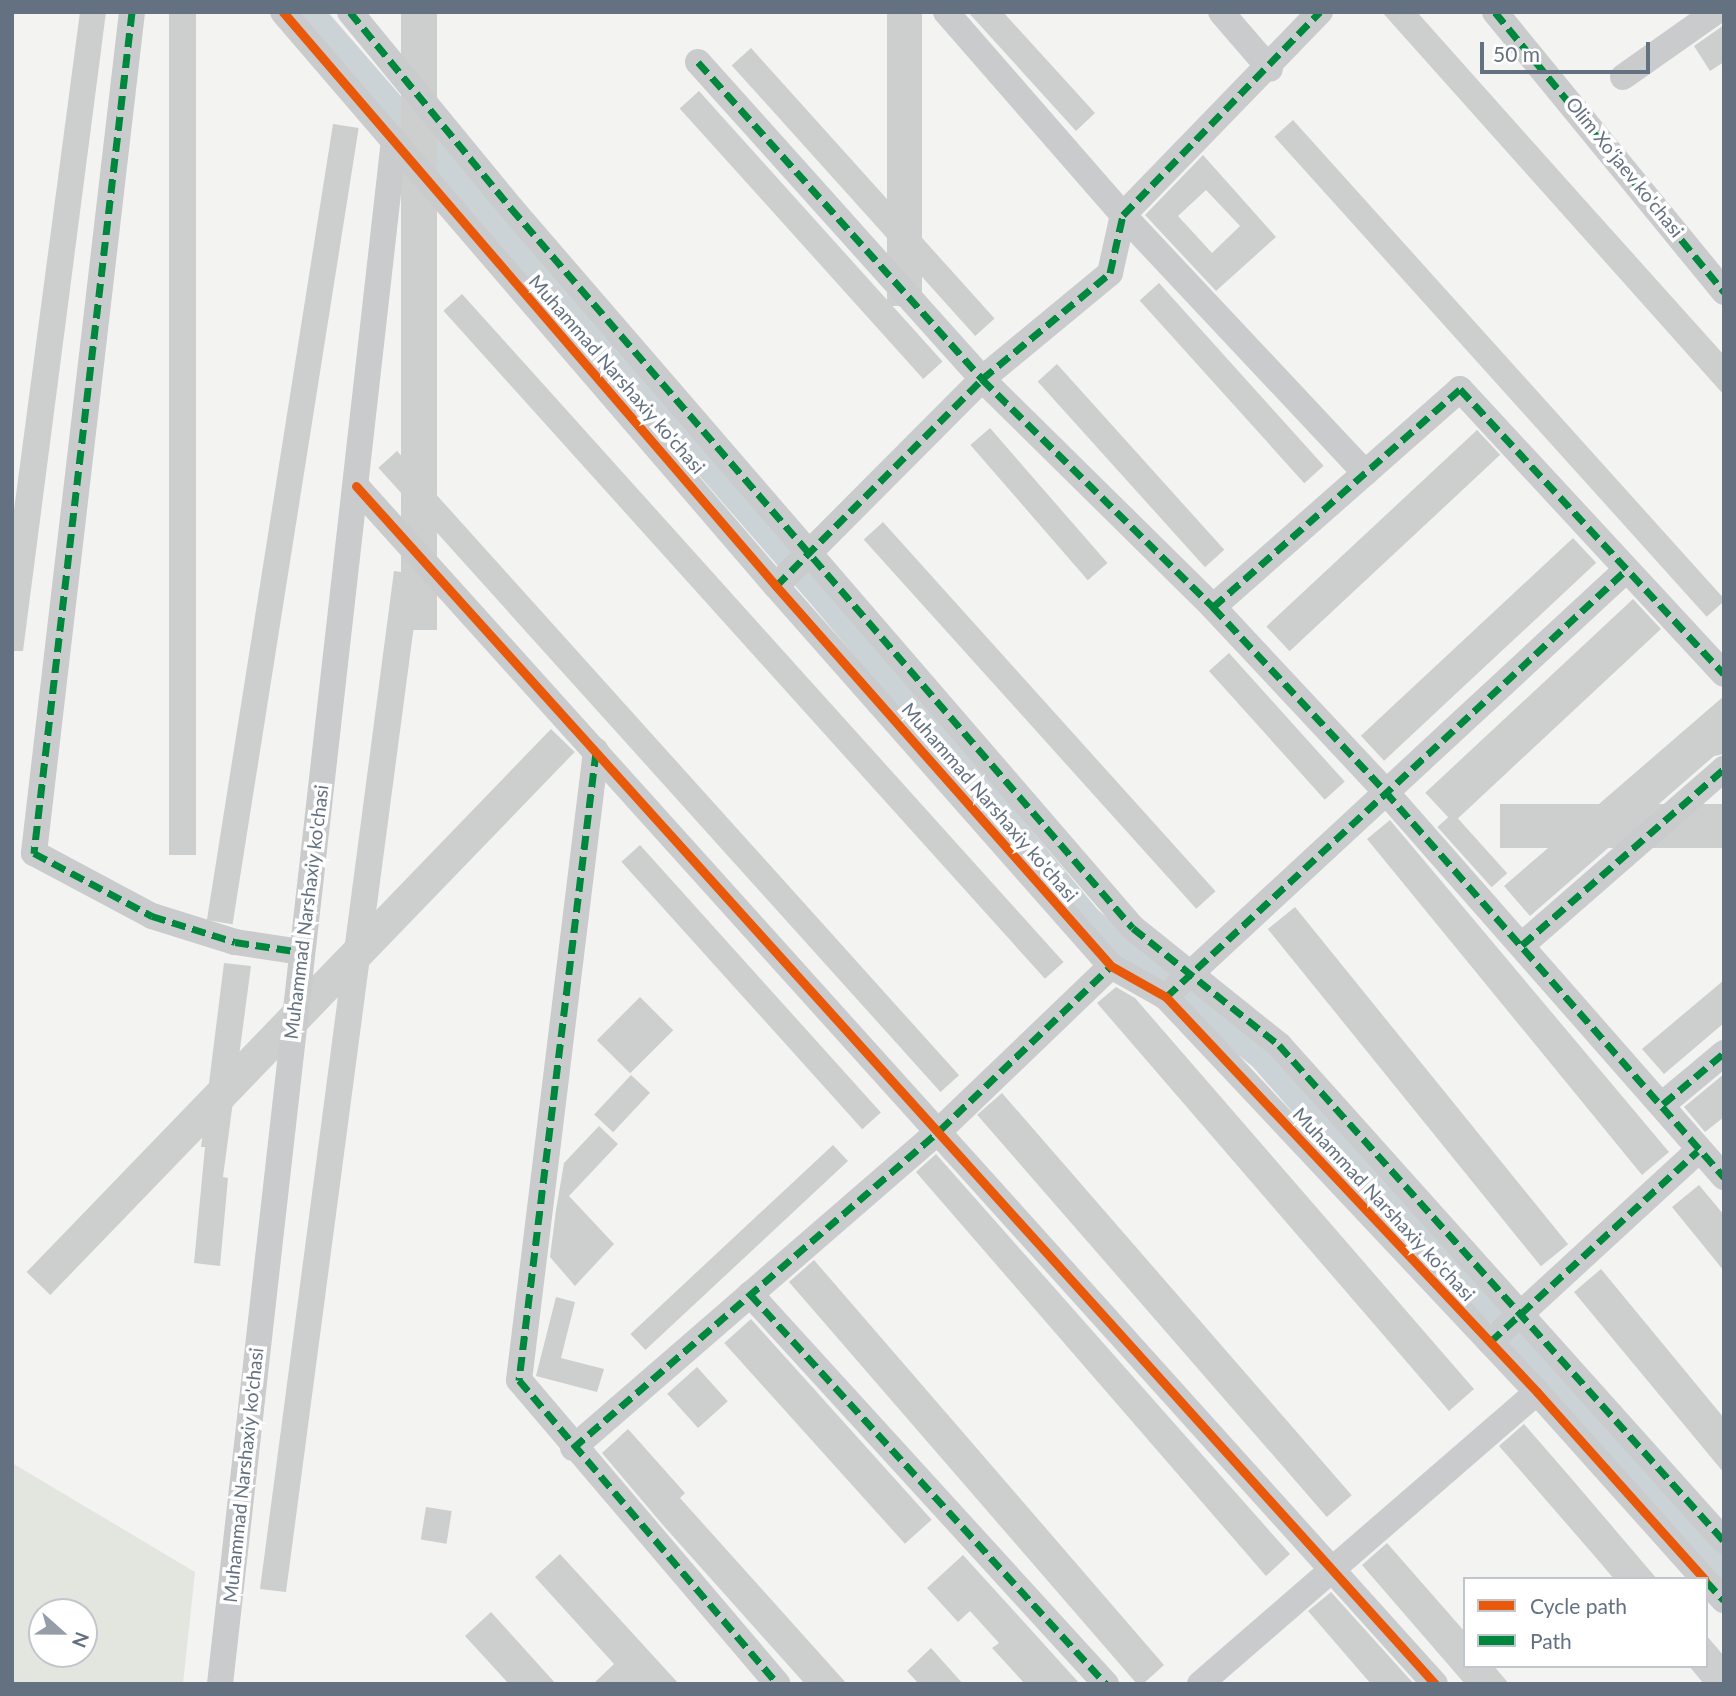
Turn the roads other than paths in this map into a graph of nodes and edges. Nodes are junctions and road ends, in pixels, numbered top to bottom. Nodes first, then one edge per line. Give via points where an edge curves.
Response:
1 (132, 12) edge
2 (283, 12) edge
3 (350, 12) edge
4 (946, 12) edge
5 (1221, 12) edge
6 (1320, 12) edge
7 (1495, 12) edge
8 (1715, 12) edge
9 (698, 62) dead end
10 (1270, 69) junction
11 (1623, 78) dead end
12 (394, 140) junction
13 (1123, 215) junction
14 (1716, 264) edge
15 (1724, 292) edge
16 (982, 379) junction
17 (1365, 473) junction
18 (356, 486) junction
19 (808, 554) junction
20 (1625, 570) junction
21 (776, 586) junction
22 (1213, 607) junction
23 (1724, 674) edge
24 (596, 751) junction
25 (1724, 769) edge
26 (1385, 790) junction
27 (1521, 945) junction
28 (300, 953) junction
29 (1111, 965) junction
30 (1188, 975) junction
31 (1166, 997) junction
32 (1724, 1053) edge
33 (1663, 1104) junction
34 (940, 1130) junction
35 (1698, 1151) junction
36 (1724, 1177) edge
37 (750, 1294) junction
38 (1523, 1312) junction
39 (1490, 1342) junction
40 (1537, 1392) junction
41 (573, 1448) junction
42 (1724, 1541) edge
43 (1333, 1568) junction
44 (1702, 1577) edge
45 (1708, 1583) edge
46 (1724, 1600) edge
47 (220, 1684) edge
48 (778, 1684) edge
49 (1106, 1684) edge
50 (1200, 1684) edge
51 (1435, 1684) edge

1 - 28 street via 34,853 152,916 235,942
2 - 12 street, Muhammad Narshaxiy ko'chasi
3 - 19 street via 511,208
4 - 13 street
5 - 10 street
6 - 10 street
7 - 14 street, Olim Xoʻjaev ko'chasi
8 - 11 street
9 - 16 street
10 - 13 street
12 - 18 street, Muhammad Narshaxiy ko'chasi
12 - 21 street, Muhammad Narshaxiy ko'chasi
13 - 16 street via 1110,274
13 - 17 street
14 - 15 street, Olim Xoʻjaev ko'chasi
16 - 19 street
16 - 22 street
17 - 20 street via 1460,389
17 - 22 street
18 - 24 street
18 - 28 street, Muhammad Narshaxiy ko'chasi
19 - 21 street
19 - 30 street via 1133,928
20 - 23 street
20 - 26 street
21 - 29 street, Muhammad Narshaxiy ko'chasi
22 - 26 street
24 - 34 street
24 - 41 street via 519,1380
25 - 27 street
26 - 27 street
26 - 30 street
27 - 33 street
28 - 47 street, Muhammad Narshaxiy ko'chasi
29 - 31 street, Muhammad Narshaxiy ko'chasi
29 - 34 street
30 - 31 street
30 - 38 street via 1279,1045
31 - 39 street, Muhammad Narshaxiy ko'chasi
32 - 33 street
33 - 35 street
34 - 37 street
34 - 43 street
35 - 36 street
35 - 38 street
37 - 41 street
37 - 49 street
38 - 39 street
38 - 42 street
39 - 40 street, Muhammad Narshaxiy ko'chasi
40 - 43 street
40 - 44 street, Muhammad Narshaxiy ko'chasi
41 - 48 street
43 - 50 street
43 - 51 street
45 - 46 street, Muhammad Narshaxiy ko'chasi

